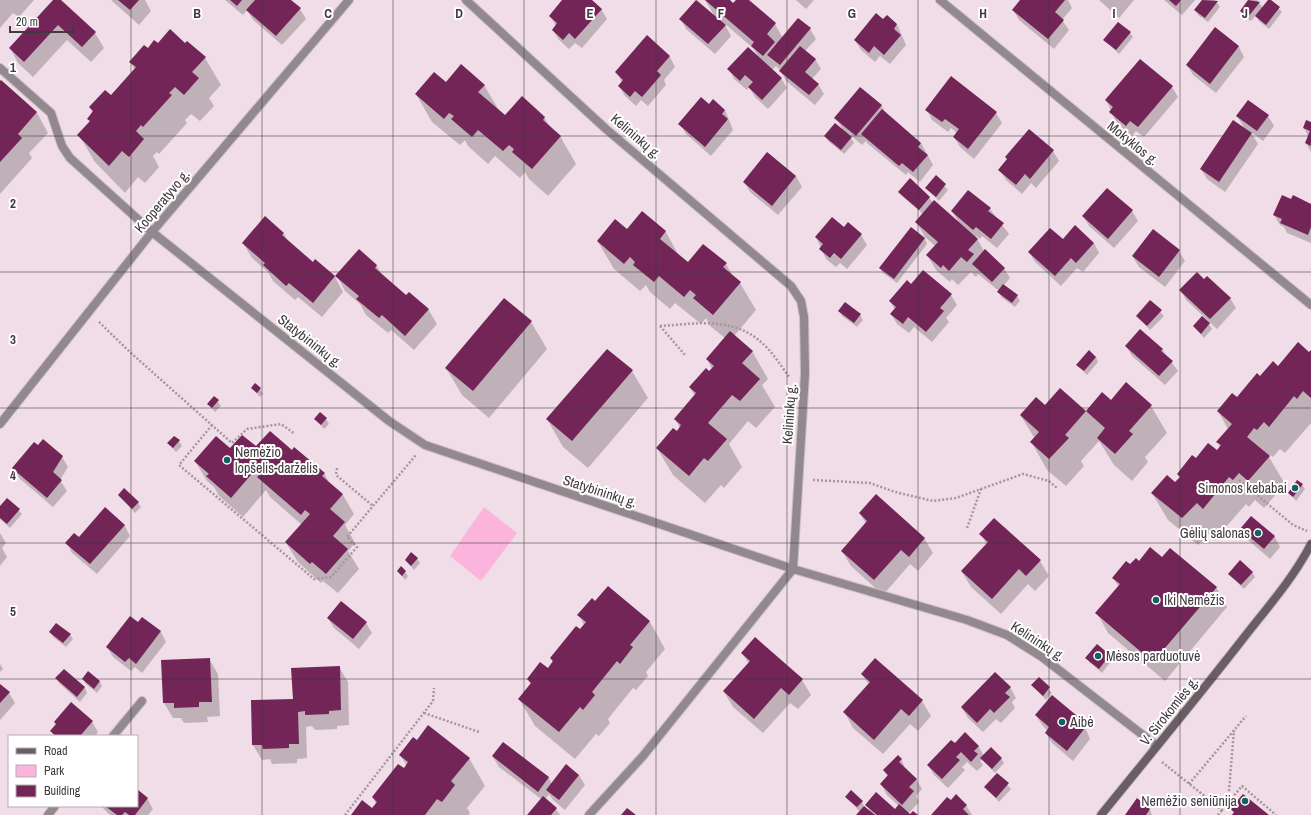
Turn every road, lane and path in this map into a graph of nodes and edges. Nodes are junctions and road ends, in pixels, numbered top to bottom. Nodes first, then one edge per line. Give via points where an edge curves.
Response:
1 (349, 0) edge
2 (466, 0) edge
3 (940, 0) edge
4 (0, 68) edge
5 (152, 232) junction
6 (1311, 305) edge
7 (89, 312) junction
8 (685, 355) dead end
9 (804, 383) junction
10 (0, 424) edge
11 (212, 425) junction
12 (295, 434) dead end
13 (425, 444) junction
14 (337, 468) dead end
15 (798, 480) junction
16 (1239, 480) dead end
17 (1057, 488) dead end
18 (982, 489) junction
19 (373, 506) junction
20 (967, 528) dead end
21 (1311, 533) edge
22 (1311, 544) edge
23 (792, 569) junction
24 (434, 688) dead end
25 (142, 701) dead end
26 (424, 713) junction
27 (1246, 716) dead end
28 (1234, 730) junction
29 (479, 732) dead end
30 (114, 735) edge
31 (1157, 746) junction
32 (1151, 753) junction
33 (1189, 784) junction
34 (1228, 804) junction
35 (54, 807) edge
36 (1222, 810) junction
37 (48, 815) edge
38 (345, 815) edge
39 (589, 815) edge
40 (1101, 815) edge
41 (1218, 815) edge
42 (1276, 815) edge

1 - 5 street, Kooperatyvo g.
2 - 9 street, Kelininkų g. via 606,129 791,286 801,300 804,316
3 - 6 street, Mokyklos g.
4 - 5 street, Statybininkų g. via 51,113 62,146 70,158
5 - 7 street, Kooperatyvo g.
5 - 13 street, Statybininkų g. via 389,421
7 - 10 street, Kooperatyvo g.
7 - 11 path
8 - 9 path via 660,326 720,323 741,329 761,342 792,381
9 - 15 street, Kelininkų g.
11 - 12 path via 232,443 247,429 281,424
11 - 19 path via 179,465 314,579 331,577 357,547 347,537
13 - 19 path
13 - 23 street, Statybininkų g.
14 - 19 path via 336,475
15 - 18 path via 870,483 933,501 956,498
15 - 23 street, Kelininkų g.
16 - 21 path via 1293,525
17 - 18 path via 1049,481 1023,474
18 - 20 path
22 - 31 main road, V. Sirokomlės g. via 1285,585
23 - 31 street, Kelininkų g. via 967,620 1007,635 1042,657
23 - 39 street via 643,756
24 - 26 path via 433,701
25 - 30 street
26 - 29 path
26 - 38 path
27 - 28 path
28 - 33 path
28 - 34 path
31 - 32 main road, V. Sirokomlės g.
32 - 33 path
32 - 40 main road, V. Sirokomlės g.
33 - 36 path
34 - 36 path
34 - 42 path via 1242,786
35 - 37 street
36 - 41 path

